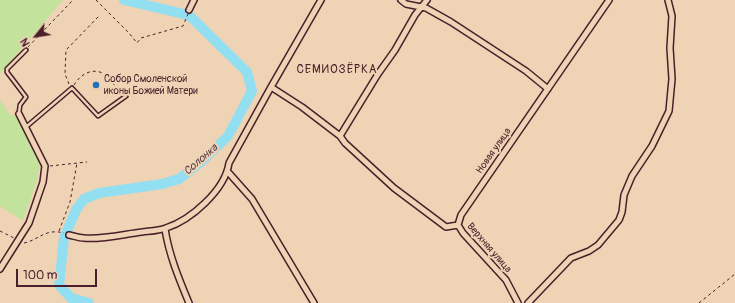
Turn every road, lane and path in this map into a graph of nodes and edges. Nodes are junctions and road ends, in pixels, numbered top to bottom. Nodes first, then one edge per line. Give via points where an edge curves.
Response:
1 (73, 0) edge
2 (96, 0) edge
3 (194, 0) edge
4 (321, 0) edge
5 (401, 0) edge
6 (427, 0) edge
7 (609, 0) edge
8 (668, 0) edge
9 (422, 7) junction
10 (189, 10) joint
11 (100, 15) dead end
12 (26, 50) joint
13 (270, 87) junction
14 (72, 88) junction
15 (548, 89) junction
16 (125, 97) joint
17 (19, 114) joint
18 (26, 128) junction
19 (340, 136) junction
20 (87, 162) dead end
21 (77, 163) junction
22 (45, 166) junction
23 (228, 172) junction
24 (458, 225) junction
25 (165, 229) junction
26 (0, 231) edge
27 (58, 232) junction
28 (62, 233) dead end
29 (69, 235) dead end
30 (19, 240) junction
31 (0, 269) edge
32 (735, 274) edge
33 (190, 303) edge
34 (314, 303) edge
35 (518, 303) edge
36 (528, 303) edge
37 (700, 303) edge

1 - 12 path
2 - 10 path via 136,43 141,38 182,26 186,22
3 - 10 street
4 - 13 street
5 - 9 street via 406,4
6 - 9 street
7 - 15 street, Новая улица
8 - 36 street via 672,16 669,111 652,146 632,176 624,195 619,220 598,245 571,258
9 - 15 street via 488,46
9 - 19 street
11 - 14 path via 66,50 65,74
12 - 17 lane via 7,69 26,97 20,106
13 - 19 street
13 - 23 street via 229,163
14 - 16 path via 84,73 99,72
14 - 16 lane via 98,116
14 - 18 lane
15 - 24 street, Новая улица via 461,215
17 - 18 street
18 - 22 street
19 - 24 street via 394,188 446,227
20 - 21 path
21 - 22 path
21 - 27 path via 70,202
22 - 30 street via 43,182 29,223
23 - 25 street via 200,208 186,219
23 - 34 street via 252,199
24 - 35 street, Верхняя улица via 506,280
25 - 29 street via 107,237 85,238
25 - 33 street via 172,260
26 - 30 path
27 - 28 path
27 - 30 path via 48,232 25,243
30 - 31 street
32 - 37 path

